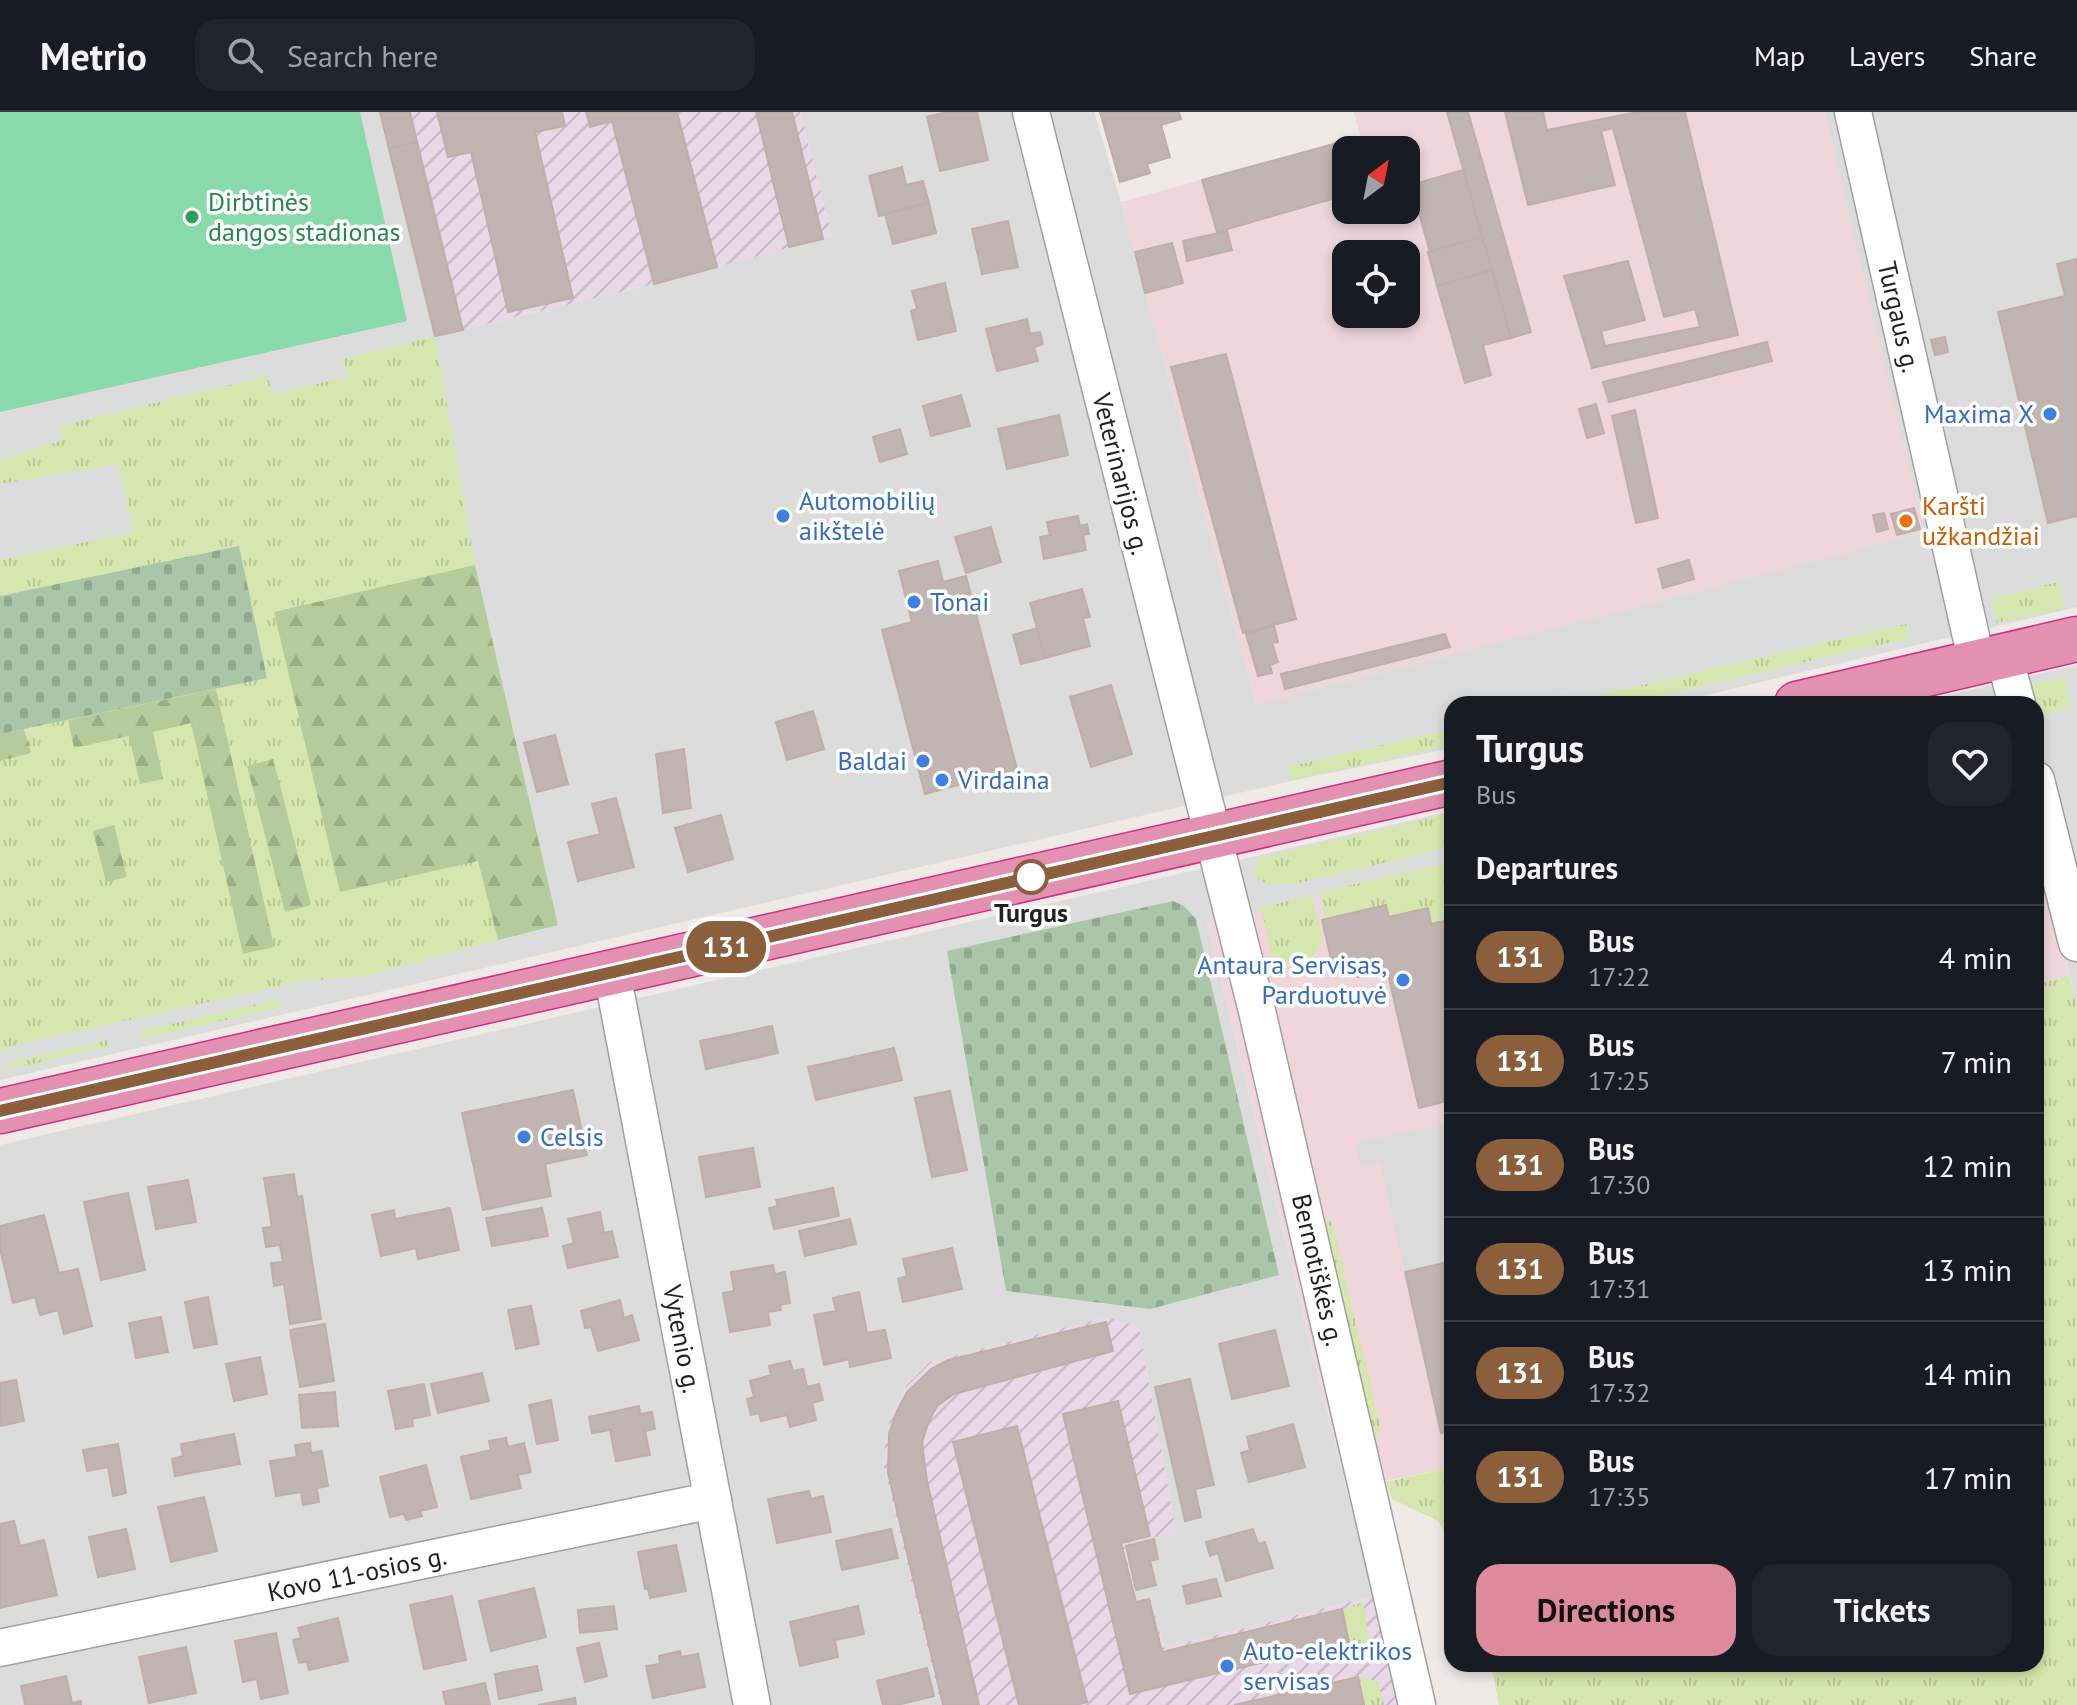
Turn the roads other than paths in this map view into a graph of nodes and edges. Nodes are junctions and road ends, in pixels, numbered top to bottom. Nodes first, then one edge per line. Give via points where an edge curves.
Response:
1 (1031, 112) edge
2 (1853, 112) edge
3 (2077, 639) edge
4 (1990, 659) junction
5 (1831, 696) edge
6 (2012, 696) edge
7 (1444, 784) edge
8 (2044, 812) edge
9 (1214, 836) junction
10 (2077, 943) edge
11 (612, 973) junction
12 (0, 1111) edge
13 (713, 1500) junction
14 (0, 1648) edge
15 (752, 1705) edge
16 (1417, 1705) edge

1 - 9 street, Veterinarijos g.
2 - 4 street, Turgaus g.
3 - 4 highway
4 - 5 highway
4 - 6 street, Turgaus g.
7 - 9 highway
8 - 10 street
9 - 11 highway
9 - 16 street, Bernotiškės g.
11 - 12 highway
11 - 13 street, Vytenio g.
13 - 14 street, Kovo 11-osios g.
13 - 15 street, Vytenio g.

